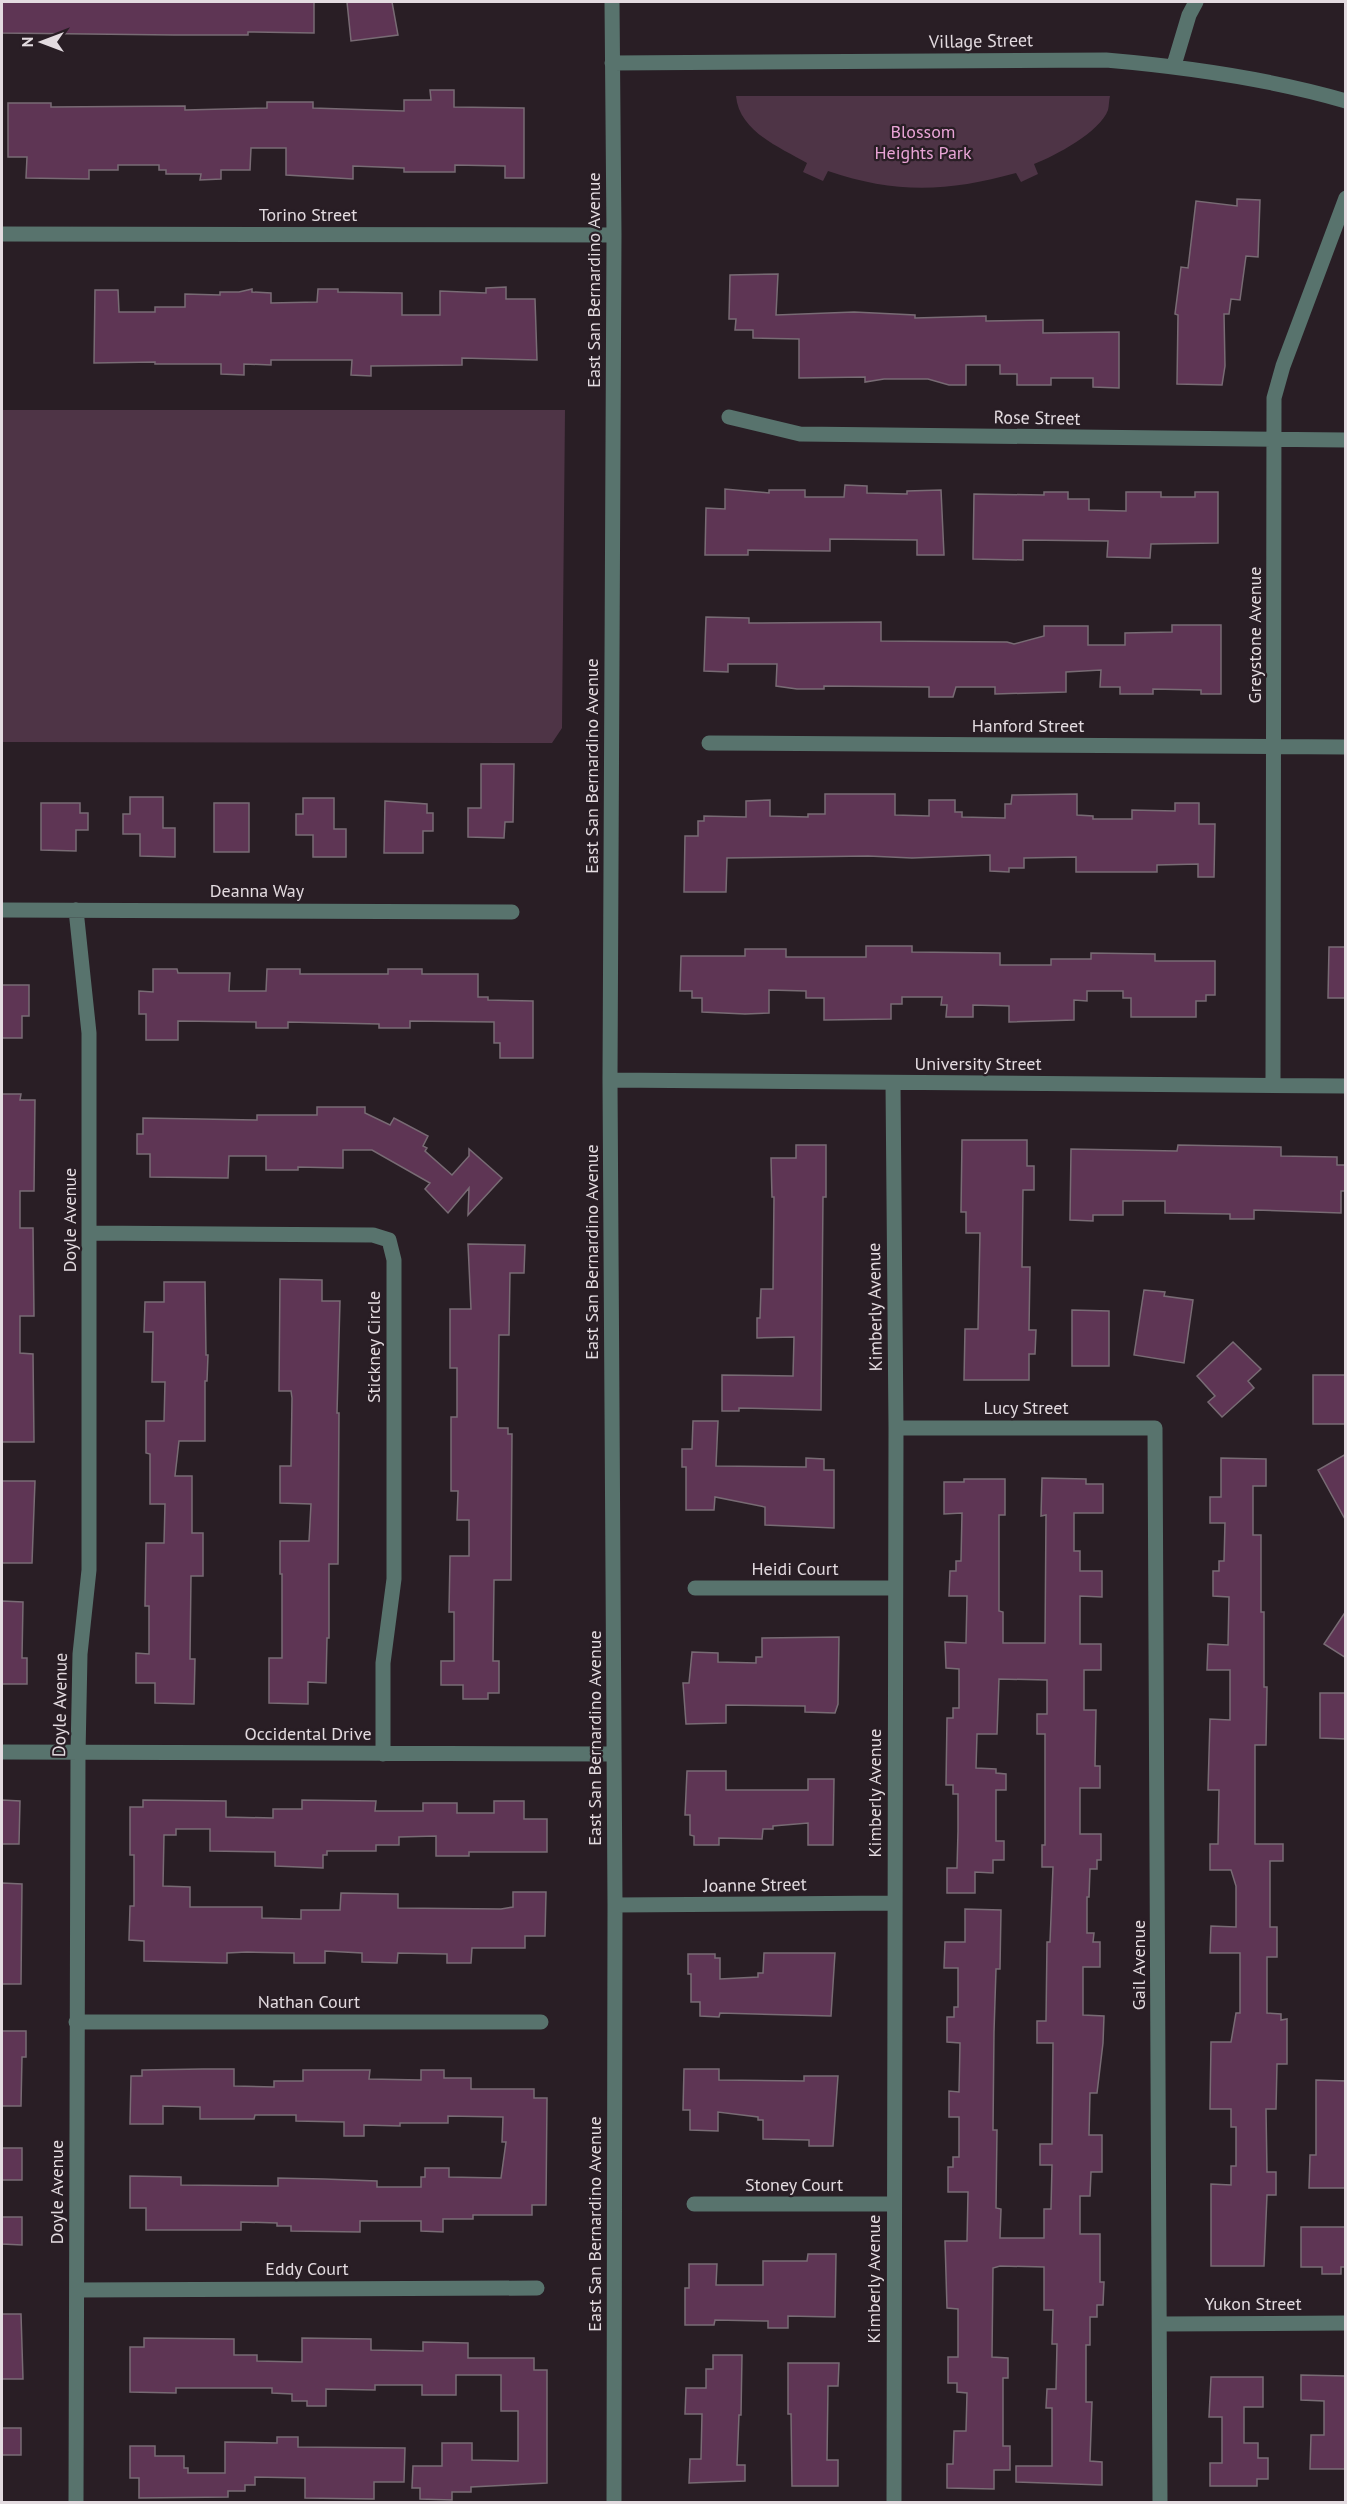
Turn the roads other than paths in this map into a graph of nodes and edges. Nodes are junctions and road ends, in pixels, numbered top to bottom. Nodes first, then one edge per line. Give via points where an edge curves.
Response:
1 (612, 2) edge
2 (1196, 2) edge
3 (612, 63) junction
4 (1174, 65) junction
5 (1346, 101) edge
6 (1346, 198) edge
7 (2, 234) edge
8 (614, 235) junction
9 (729, 417) dead end
10 (1346, 440) edge
11 (1274, 441) junction
12 (710, 743) dead end
13 (1275, 747) junction
14 (1346, 747) edge
15 (2, 910) edge
16 (76, 910) junction
17 (512, 912) dead end
18 (610, 1080) junction
19 (893, 1083) junction
20 (1273, 1084) junction
21 (1346, 1086) edge
22 (89, 1233) junction
23 (896, 1428) junction
24 (1155, 1428) joint
25 (695, 1588) dead end
26 (894, 1588) junction
27 (2, 1752) edge
28 (78, 1754) junction
29 (383, 1754) junction
30 (614, 1754) junction
31 (895, 1903) junction
32 (615, 1905) junction
33 (76, 2022) junction
34 (541, 2022) dead end
35 (694, 2204) dead end
36 (894, 2204) junction
37 (537, 2288) dead end
38 (77, 2290) junction
39 (1346, 2323) edge
40 (1161, 2324) junction
41 (76, 2502) edge
42 (614, 2502) edge
43 (894, 2502) edge
44 (1160, 2502) edge

1 - 3 street, East San Bernardino Avenue
2 - 4 street
3 - 4 street, Village Street via 1106,60
3 - 8 street, East San Bernardino Avenue
4 - 5 street, Village Street via 1294,85
6 - 11 street, Greystone Avenue via 1277,382
7 - 8 street, Torino Street
8 - 18 street, East San Bernardino Avenue
9 - 11 street, Rose Street via 800,434
10 - 11 street, Rose Street
11 - 13 street, Greystone Avenue
12 - 13 street, Hanford Street
13 - 14 street, Hanford Street
13 - 20 street, Greystone Avenue
15 - 16 street, Deanna Way
16 - 17 street, Deanna Way
16 - 22 street, Doyle Avenue via 89,1033
18 - 19 street, University Street
18 - 30 street, East San Bernardino Avenue
19 - 20 street, University Street
19 - 23 street, Kimberly Avenue
20 - 21 street, University Street
22 - 28 street, Doyle Avenue via 89,1570 80,1654
22 - 29 street, Stickney Circle via 373,1235 388,1240 394,1260 394,1579 383,1663
23 - 24 street, Lucy Street
23 - 26 street, Kimberly Avenue
24 - 40 street, Gail Avenue
25 - 26 street, Heidi Court
26 - 31 street, Kimberly Avenue
27 - 28 street, Occidental Drive
28 - 29 street, Occidental Drive
28 - 33 street, Doyle Avenue
29 - 30 street, Occidental Drive
30 - 32 street, East San Bernardino Avenue
31 - 32 street, Joanne Street
31 - 36 street, Kimberly Avenue
32 - 42 street, East San Bernardino Avenue
33 - 34 street, Nathan Court
33 - 38 street, Doyle Avenue
35 - 36 street, Stoney Court
36 - 43 street, Kimberly Avenue
37 - 38 street, Eddy Court
38 - 41 street, Doyle Avenue
39 - 40 street, Yukon Street
40 - 44 street, Gail Avenue

